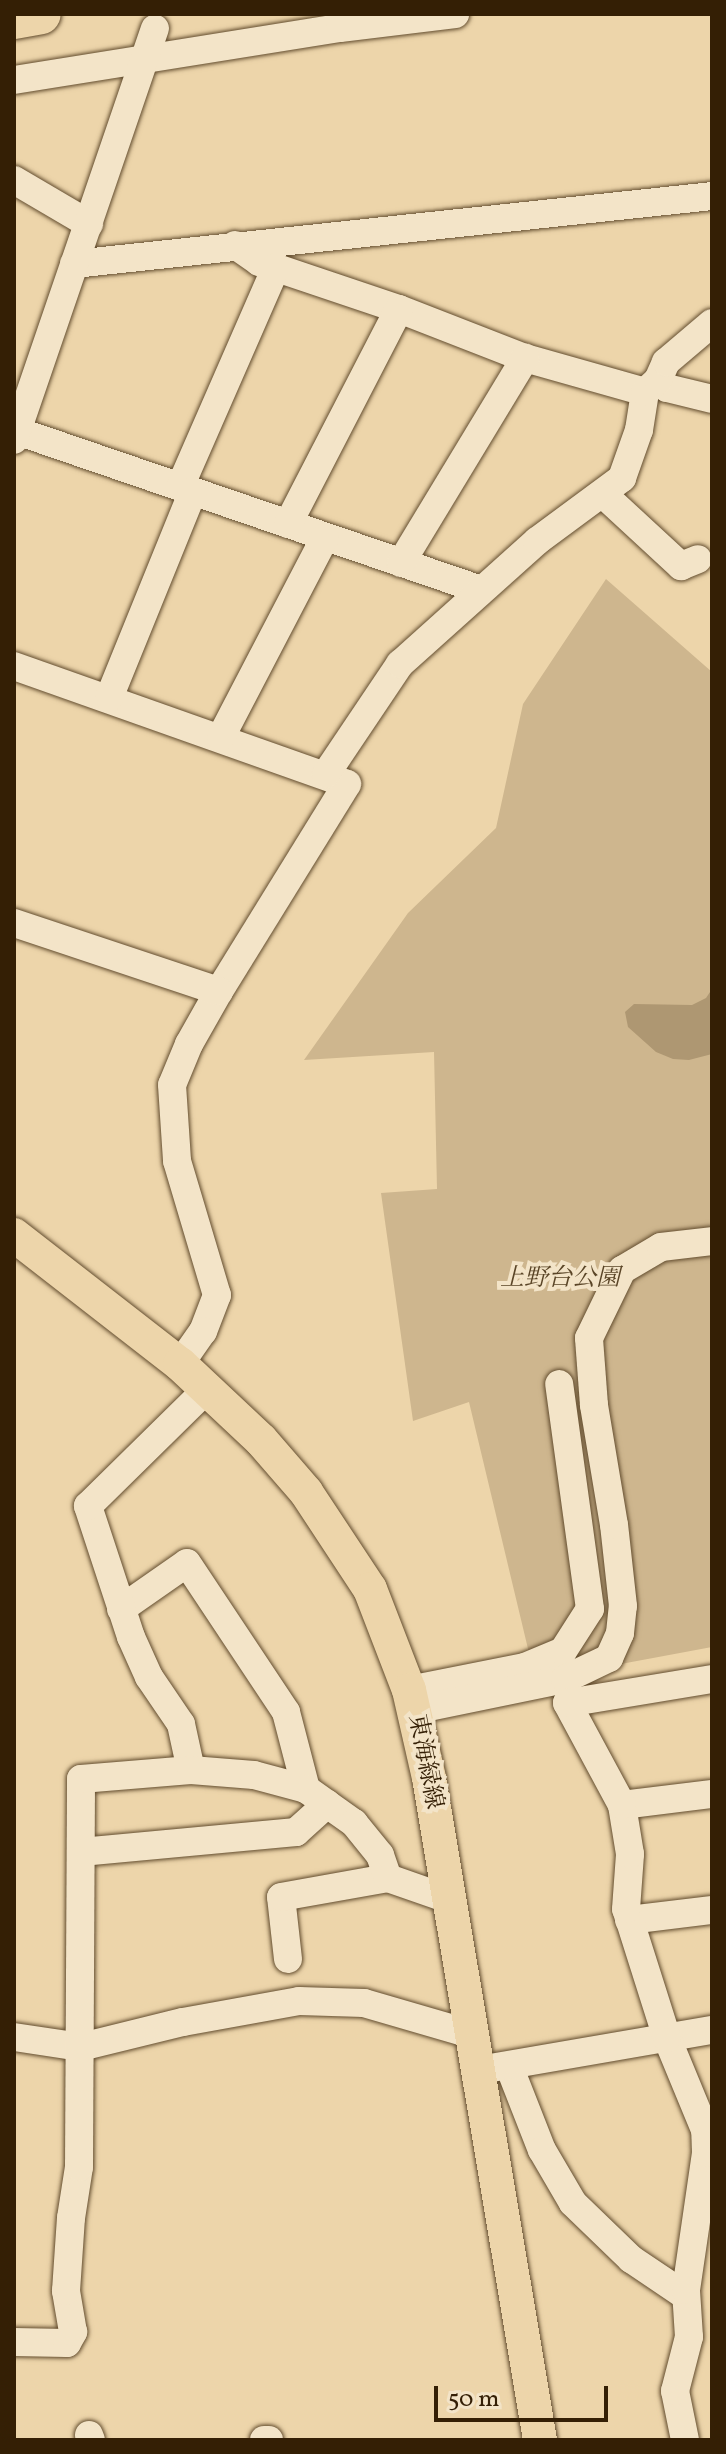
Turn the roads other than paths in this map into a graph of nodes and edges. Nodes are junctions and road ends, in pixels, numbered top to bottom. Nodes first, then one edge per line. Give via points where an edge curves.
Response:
1 (41, 14) edge
2 (455, 14) edge
3 (14, 19) edge
4 (155, 29) dead end
5 (147, 59) junction
6 (14, 80) edge
7 (14, 180) edge
8 (712, 196) edge
9 (89, 224) junction
10 (235, 245) junction
11 (74, 264) junction
12 (276, 267) junction
13 (399, 309) junction
14 (712, 323) edge
15 (525, 358) junction
16 (651, 386) junction
17 (712, 399) edge
18 (15, 434) edge
19 (186, 489) junction
20 (604, 495) junction
21 (288, 524) junction
22 (325, 537) junction
23 (698, 559) dead end
24 (401, 563) junction
25 (480, 590) junction
26 (14, 666) edge
27 (109, 698) junction
28 (221, 737) junction
29 (326, 774) junction
30 (14, 923) edge
31 (219, 991) junction
32 (14, 1235) edge
33 (712, 1241) edge
34 (180, 1364) junction
35 (559, 1384) dead end
36 (206, 1390) junction
37 (121, 1609) junction
38 (712, 1679) edge
39 (412, 1700) junction
40 (191, 1770) junction
41 (712, 1794) edge
42 (317, 1796) junction
43 (622, 1805) junction
44 (81, 1852) junction
45 (388, 1878) junction
46 (448, 1899) junction
47 (712, 1910) edge
48 (629, 1920) junction
49 (288, 1959) dead end
50 (712, 2030) edge
51 (471, 2034) junction
52 (14, 2037) edge
53 (667, 2038) junction
54 (81, 2047) junction
55 (493, 2068) junction
56 (709, 2130) edge
57 (686, 2296) junction
58 (14, 2342) edge
59 (540, 2440) edge
60 (685, 2440) edge

1 - 3 highway
2 - 5 street
4 - 5 street
5 - 6 street
5 - 9 street
7 - 9 street
8 - 10 street
9 - 11 street
10 - 11 street
10 - 12 street
11 - 18 street
12 - 13 street
12 - 19 street
13 - 15 street
13 - 21 street
14 - 16 street via 666,362
15 - 16 street
15 - 24 street
16 - 17 street
16 - 20 street via 622,478
18 - 19 street
19 - 21 street
19 - 27 street
20 - 23 street via 681,566
20 - 25 street via 537,541
21 - 22 street
22 - 24 street
22 - 28 street
24 - 25 street
25 - 29 street via 400,664
26 - 27 street
27 - 28 street
28 - 29 street
29 - 31 street via 347,784
30 - 31 street
31 - 34 street via 172,1085 177,1161 217,1295 203,1331
32 - 34 main road, 東海緑線
33 - 39 street via 661,1247 622,1270 589,1338 623,1606 620,1633 609,1658 565,1679
34 - 36 main road, 東海緑線
35 - 39 street via 590,1609 563,1651
36 - 37 street via 88,1506
36 - 39 main road, 東海緑線 via 261,1440 330,1527 370,1589
37 - 40 street via 149,1677 181,1724
37 - 42 street via 187,1563 286,1712
38 - 43 street via 567,1703
39 - 46 main road, 東海緑線
40 - 42 street via 254,1775
40 - 44 street via 81,1779
41 - 43 street
42 - 44 street via 296,1832
42 - 45 street via 363,1834 380,1855
43 - 48 street via 630,1854
44 - 54 street
45 - 46 street
45 - 49 street via 281,1897
46 - 51 main road, 東海緑線
47 - 48 street
48 - 53 street
50 - 53 street
51 - 54 street via 364,2003 299,2001
51 - 55 main road, 東海緑線
52 - 54 street
53 - 55 street
53 - 56 street
54 - 58 street via 79,2167 66,2291 73,2332 67,2343
55 - 57 street via 573,2203 631,2259
55 - 59 main road, 東海緑線
56 - 57 street
57 - 60 street via 689,2337 675,2391

